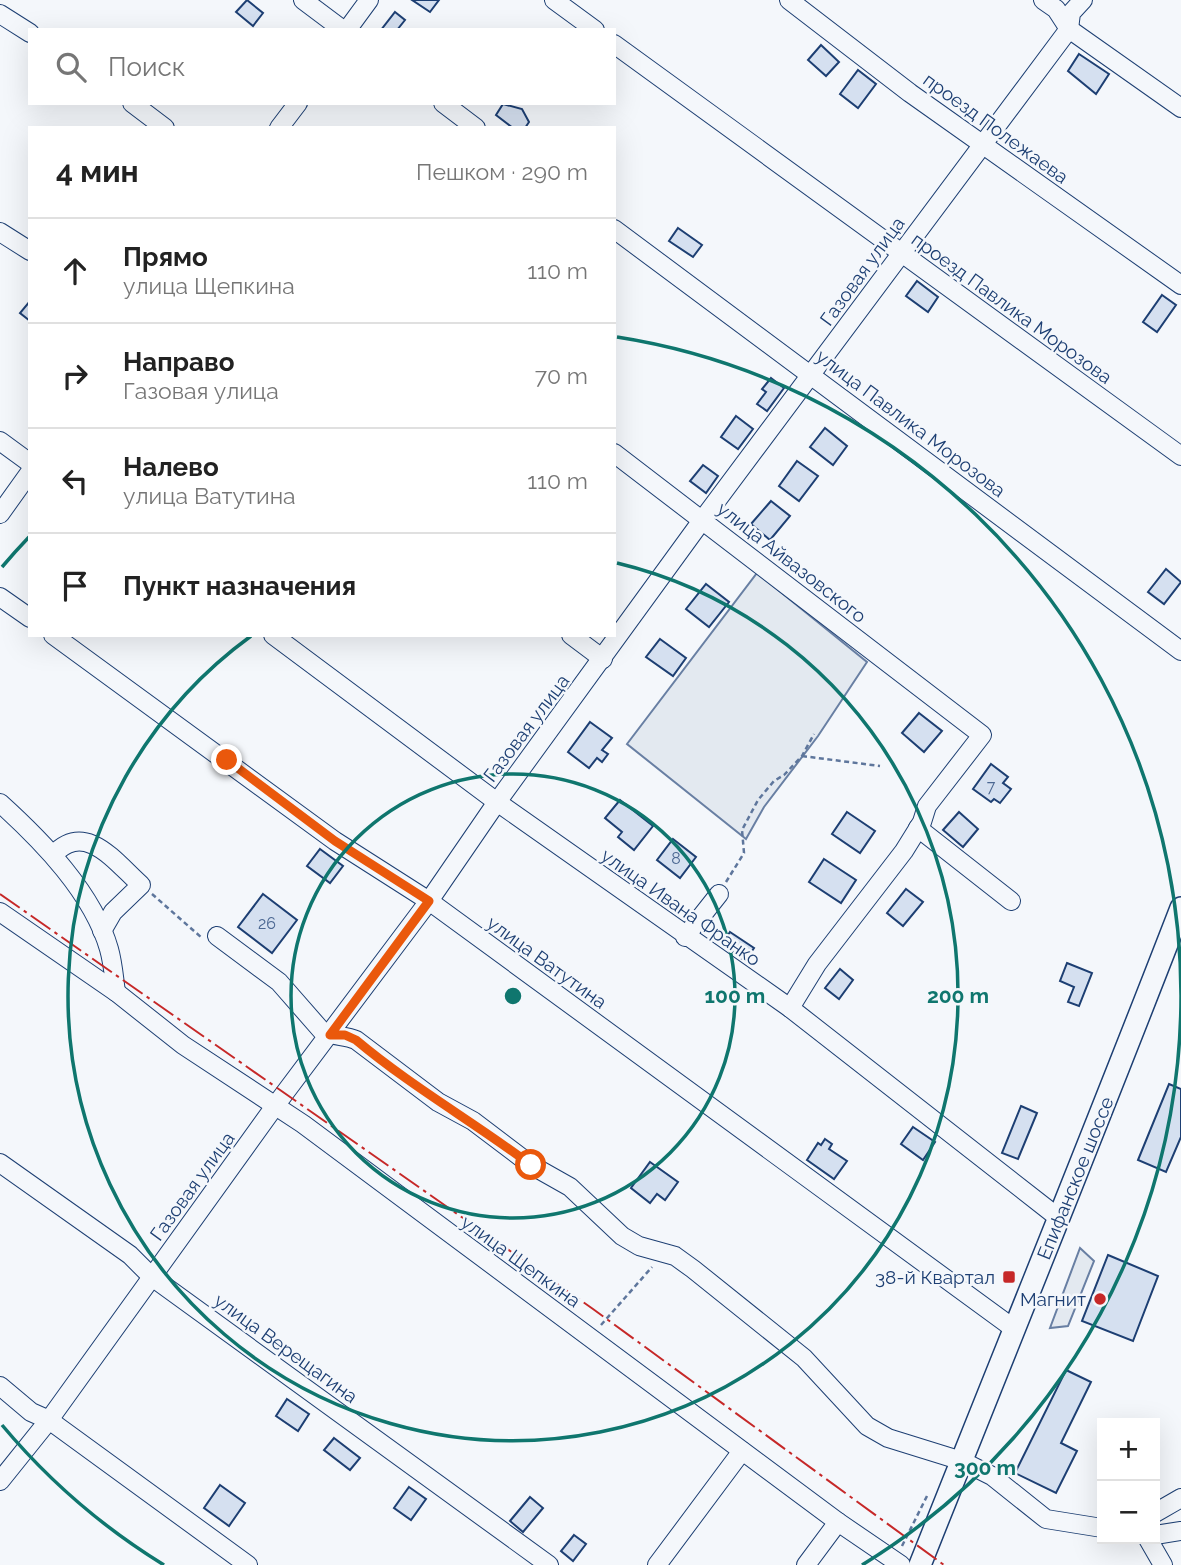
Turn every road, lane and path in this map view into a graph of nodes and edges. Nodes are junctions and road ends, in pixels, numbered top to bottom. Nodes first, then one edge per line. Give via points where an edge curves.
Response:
1 (303, 0) edge
2 (369, 0) edge
3 (554, 0) edge
4 (789, 0) edge
5 (1043, 0) edge
6 (1083, 0) edge
7 (0, 14) edge
8 (342, 28) edge
9 (347, 28) edge
10 (591, 28) edge
11 (1069, 29) junction
12 (28, 32) edge
13 (616, 45) edge
14 (135, 105) edge
15 (296, 105) edge
16 (446, 105) edge
17 (1181, 108) edge
18 (162, 126) edge
19 (281, 126) edge
20 (473, 126) edge
21 (984, 146) junction
22 (616, 230) edge
23 (0, 232) edge
24 (28, 250) edge
25 (900, 253) junction
26 (1181, 285) edge
27 (812, 375) junction
28 (0, 441) edge
29 (616, 454) edge
30 (1181, 456) edge
31 (28, 462) edge
32 (28, 475) edge
33 (0, 514) edge
34 (703, 519) junction
35 (0, 597) edge
36 (28, 617) edge
37 (56, 637) edge
38 (276, 637) edge
39 (574, 637) edge
40 (1181, 651) edge
41 (603, 659) junction
42 (814, 734) dead end
43 (802, 755) junction
44 (880, 766) dead end
45 (497, 802) junction
46 (0, 803) edge
47 (918, 828) junction
48 (54, 855) junction
49 (141, 885) junction
50 (719, 894) joint
51 (429, 901) junction
52 (1011, 901) dead end
53 (1181, 908) edge
54 (0, 912) edge
55 (102, 931) junction
56 (217, 936) joint
57 (685, 937) junction
58 (116, 992) junction
59 (790, 1009) junction
60 (330, 1035) junction
61 (275, 1106) junction
62 (0, 1163) edge
63 (1060, 1219) junction
64 (663, 1251) junction
65 (152, 1278) junction
66 (1013, 1328) junction
67 (589, 1337) junction
68 (0, 1386) edge
69 (49, 1420) junction
70 (742, 1451) junction
71 (962, 1461) junction
72 (0, 1481) edge
73 (1181, 1497) edge
74 (1160, 1510) edge
75 (838, 1522) junction
76 (1097, 1527) edge
77 (1181, 1531) edge
78 (1160, 1534) edge
79 (1151, 1544) edge
80 (248, 1565) edge
81 (549, 1565) edge
82 (657, 1565) edge
83 (806, 1565) edge
84 (901, 1565) edge
85 (920, 1565) edge
86 (1163, 1565) edge

1 - 8 street
2 - 9 street
3 - 10 street
4 - 21 street, проезд Полежаева
5 - 11 street via 1056,9
6 - 11 street, Газовая улица via 1071,13
7 - 12 street
11 - 17 street
11 - 21 street, Газовая улица
13 - 25 street, проезд Павлика Морозова
14 - 18 street
15 - 19 street
16 - 20 street
21 - 25 street, Газовая улица
21 - 26 street, проезд Полежаева
22 - 27 street, улица Павлика Морозова
23 - 24 street
25 - 27 street, Газовая улица
25 - 30 street, проезд Павлика Морозова
27 - 34 street, Газовая улица
27 - 40 street, улица Павлика Морозова
28 - 31 street
29 - 34 street, улица Айвазовского
32 - 33 street
34 - 41 street, Газовая улица
34 - 47 street, улица Айвазовского via 982,735 927,806
35 - 36 street
37 - 51 street, улица Ватутина via 335,841
38 - 45 street, улица Ивана Франко
39 - 41 street
41 - 45 street, Газовая улица
42 - 43 path
43 - 44 path
43 - 50 path via 758,800 742,830 744,853
45 - 51 street, Газовая улица
45 - 57 street, улица Ивана Франко
46 - 48 street
47 - 52 street
47 - 59 street via 817,964
48 - 49 street via 64,844 78,840 93,843
48 - 55 street
49 - 55 street via 113,912
49 - 56 path via 203,939
50 - 57 street
51 - 60 street, Газовая улица
51 - 66 street, улица Ватутина
53 - 63 main road, Епифанское шоссе
54 - 58 street, улица Щепкина
55 - 58 street
56 - 60 street via 279,982
57 - 59 street, улица Ивана Франко
58 - 61 street, улица Щепкина via 183,1045
59 - 63 street, улица Ивана Франко
60 - 61 street, Газовая улица
60 - 64 street via 356,1040 438,1102 570,1187 622,1236 639,1246
61 - 65 street, Газовая улица
61 - 67 street, улица Щепкина
62 - 65 street, улица Верещагина via 130,1255
63 - 66 main road, Епифанское шоссе
64 - 67 path via 623,1303
64 - 71 street via 804,1358 867,1426 888,1438
65 - 69 street, Газовая улица
65 - 81 street, улица Верещагина
66 - 71 main road, Епифанское шоссе
67 - 70 street, улица Щепкина
68 - 69 street via 31,1412
69 - 72 street, Газовая улица
69 - 80 street
70 - 75 street, улица Щепкина
70 - 82 street
71 - 76 street via 992,1476 1046,1518
71 - 85 main road, Епифанское шоссе
73 - 74 street
75 - 83 street
75 - 84 street, улица Щепкина
77 - 78 street
79 - 86 street

